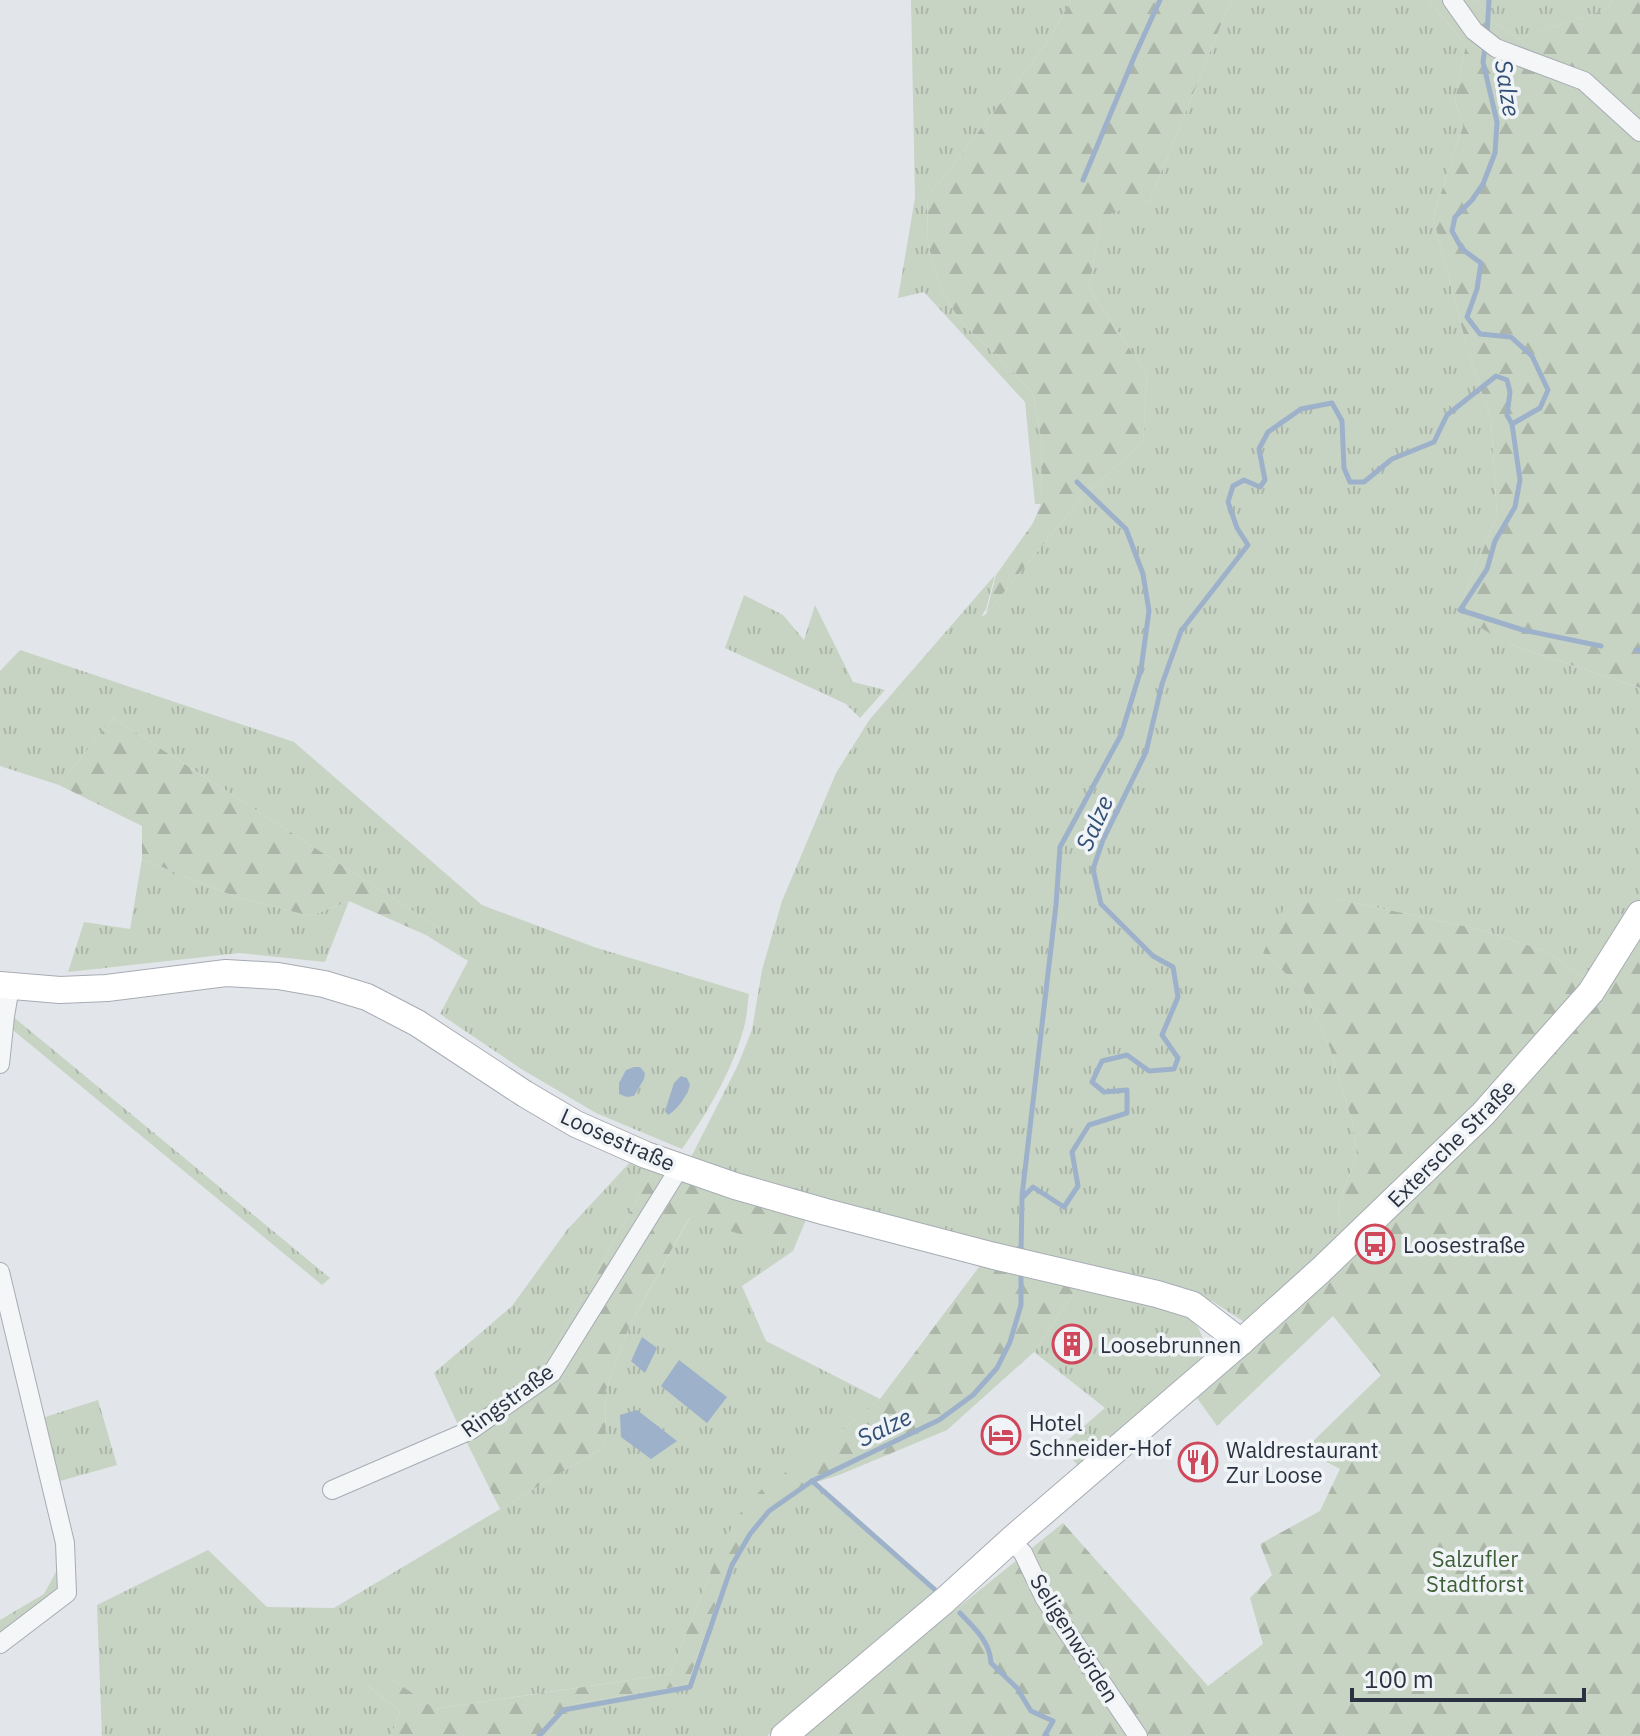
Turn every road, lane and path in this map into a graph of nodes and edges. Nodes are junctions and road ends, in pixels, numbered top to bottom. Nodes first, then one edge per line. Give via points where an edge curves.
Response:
1 (1452, 0) edge
2 (1640, 132) edge
3 (1640, 914) edge
4 (5, 986) edge
5 (0, 1064) edge
6 (680, 1167) junction
7 (0, 1272) edge
8 (1241, 1342) junction
9 (332, 1490) dead end
10 (1011, 1540) junction
11 (0, 1644) edge
12 (784, 1736) edge
13 (1138, 1736) edge

1 - 2 street via 1474,31 1496,48 1584,81
3 - 8 street, Extersche Straße via 1591,992 1483,1114
4 - 5 street
4 - 6 street, Loosestraße via 107,988 226,973 324,984 367,997 417,1023 576,1124
6 - 8 street, Loosestraße via 826,1212 1193,1305
6 - 9 street, Ringstraße via 552,1373 471,1430
7 - 11 street via 65,1543 67,1593
8 - 10 street, Extersche Straße
10 - 12 street, Extersche Straße
10 - 13 street, Seligenwörden

